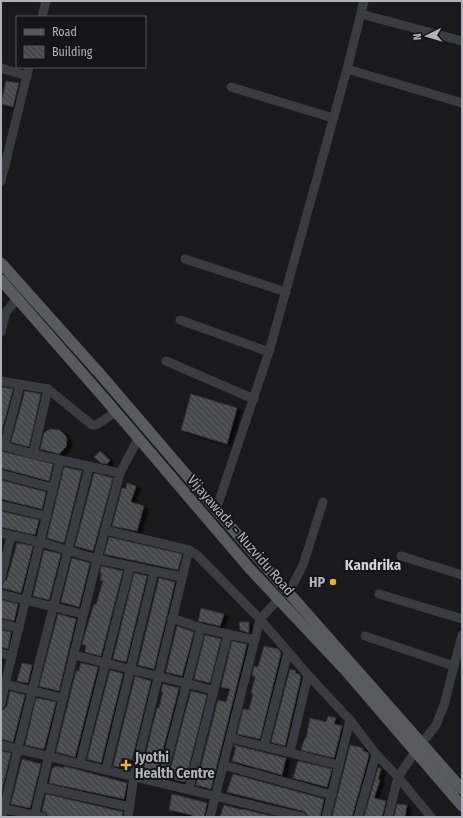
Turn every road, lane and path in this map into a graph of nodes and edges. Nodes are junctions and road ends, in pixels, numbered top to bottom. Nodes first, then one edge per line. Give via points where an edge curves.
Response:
1 (46, 1) edge
2 (364, 1) edge
3 (361, 14) junction
4 (42, 16) edge
5 (462, 41) edge
6 (1, 68) edge
7 (347, 69) junction
8 (28, 71) edge
9 (231, 87) dead end
10 (462, 102) edge
11 (334, 118) junction
12 (1, 181) edge
13 (185, 259) dead end
14 (1, 263) edge
15 (1, 280) edge
16 (286, 292) junction
17 (17, 299) junction
18 (180, 320) dead end
19 (1, 332) edge
20 (269, 352) junction
21 (166, 361) dead end
22 (1, 381) edge
23 (20, 385) junction
24 (48, 389) junction
25 (254, 399) junction
26 (113, 414) junction
27 (136, 443) junction
28 (2, 445) edge
29 (33, 454) junction
30 (60, 460) junction
31 (89, 467) junction
32 (120, 473) junction
33 (1, 474) edge
34 (53, 488) junction
35 (323, 502) dead end
36 (1, 505) edge
37 (216, 510) junction
38 (46, 516) junction
39 (105, 530) junction
40 (1, 533) edge
41 (11, 536) junction
42 (40, 542) junction
43 (69, 550) junction
44 (189, 550) junction
45 (401, 556) dead end
46 (97, 559) junction
47 (130, 566) junction
48 (154, 572) junction
49 (462, 575) edge
50 (182, 577) junction
51 (1, 578) edge
52 (289, 592) junction
53 (1, 594) edge
54 (379, 594) dead end
55 (26, 600) junction
56 (277, 602) junction
57 (53, 607) junction
58 (84, 614) junction
59 (262, 617) junction
60 (172, 618) junction
61 (462, 618) edge
62 (1, 624) edge
63 (19, 628) junction
64 (201, 628) junction
65 (228, 634) junction
66 (462, 635) edge
67 (365, 636) dead end
68 (255, 640) junction
69 (288, 652) junction
70 (1, 653) edge
71 (74, 655) junction
72 (12, 656) junction
73 (106, 663) junction
74 (454, 666) junction
75 (130, 669) junction
76 (308, 675) junction
77 (158, 677) junction
78 (186, 683) junction
79 (3, 684) edge
80 (33, 690) junction
81 (214, 690) junction
82 (63, 698) junction
83 (1, 704) edge
84 (350, 720) junction
85 (230, 738) junction
86 (1, 745) edge
87 (264, 746) junction
88 (18, 748) junction
89 (416, 751) junction
90 (290, 752) junction
91 (376, 754) junction
92 (49, 755) junction
93 (80, 763) junction
94 (223, 765) junction
95 (339, 765) junction
96 (106, 769) junction
97 (399, 774) junction
98 (134, 776) junction
99 (161, 782) junction
100 (41, 787) junction
101 (189, 789) junction
102 (462, 789) edge
103 (332, 795) junction
104 (215, 796) junction
105 (462, 806) edge
106 (130, 807) junction
107 (2, 811) edge
108 (423, 813) edge
109 (37, 816) edge
110 (128, 817) edge
111 (210, 817) edge
112 (302, 817) edge
113 (326, 817) edge
114 (358, 817) edge
115 (388, 817) edge
116 (431, 817) edge

1 - 4 street
2 - 3 street
3 - 5 street
3 - 7 street
6 - 8 street
7 - 10 street
7 - 11 street
8 - 12 street
9 - 11 street
11 - 16 street
13 - 16 street
14 - 37 main road, Vijayawada - Nuzvidu Road
15 - 17 main road, Vijayawada - Nuzvidu Road
16 - 20 street
17 - 19 street via 6,312
17 - 26 main road, Vijayawada - Nuzvidu Road
18 - 20 street
20 - 25 street
21 - 25 street
22 - 23 street
23 - 24 street
23 - 28 street
24 - 26 street via 92,425
24 - 29 street
25 - 37 street
26 - 27 main road, Vijayawada - Nuzvidu Road
27 - 32 street
27 - 56 main road, Vijayawada - Nuzvidu Road
28 - 29 street
29 - 30 street
30 - 31 street
30 - 34 street
31 - 32 street
31 - 43 street
32 - 39 street
33 - 34 street
34 - 38 street
35 - 52 street via 303,565
36 - 38 street
37 - 52 main road, Vijayawada - Nuzvidu Road
38 - 42 street
39 - 44 street
39 - 46 street
40 - 41 street
41 - 42 street
41 - 51 street
42 - 43 street
42 - 55 street
43 - 46 street
43 - 57 street
44 - 50 street
44 - 59 street
45 - 49 street
46 - 47 street
46 - 58 street
47 - 48 street
47 - 73 street
48 - 50 street
48 - 75 street
50 - 60 street
52 - 89 main road, Vijayawada - Nuzvidu Road
53 - 55 street
54 - 61 street
55 - 57 street
55 - 63 street
56 - 59 street
56 - 89 main road, Vijayawada - Nuzvidu Road via 345,670
57 - 58 street
57 - 80 street
58 - 71 street
59 - 68 street
59 - 69 street
60 - 64 street
60 - 77 street
62 - 63 street
63 - 72 street
64 - 65 street
64 - 78 street
65 - 68 street
65 - 81 street
66 - 74 street
67 - 74 street
68 - 85 street
69 - 76 street
69 - 87 street
70 - 72 street
71 - 73 street
71 - 82 street
72 - 79 street
73 - 75 street
73 - 93 street
74 - 89 street via 436,725
75 - 77 street
75 - 96 street
76 - 84 street
76 - 90 street
77 - 78 street
77 - 98 street
78 - 81 street
78 - 99 street
79 - 80 street
79 - 83 street
80 - 82 street
80 - 88 street
81 - 101 street
82 - 92 street
84 - 91 street
84 - 95 street
85 - 87 street
85 - 94 street
86 - 88 street
87 - 90 street
88 - 92 street
88 - 107 street
89 - 97 street
89 - 102 main road, Vijayawada - Nuzvidu Road
89 - 105 main road, Vijayawada - Nuzvidu Road
90 - 95 street
91 - 97 street
91 - 114 street
92 - 93 street
92 - 100 street
93 - 96 street
94 - 103 street
94 - 104 street
95 - 103 street
96 - 98 street
97 - 108 street
97 - 115 street
98 - 99 street
98 - 106 street
99 - 101 street
100 - 106 street
100 - 109 street
101 - 104 street
103 - 113 street
104 - 111 street
104 - 112 street
106 - 110 street
107 - 109 street
108 - 116 street

